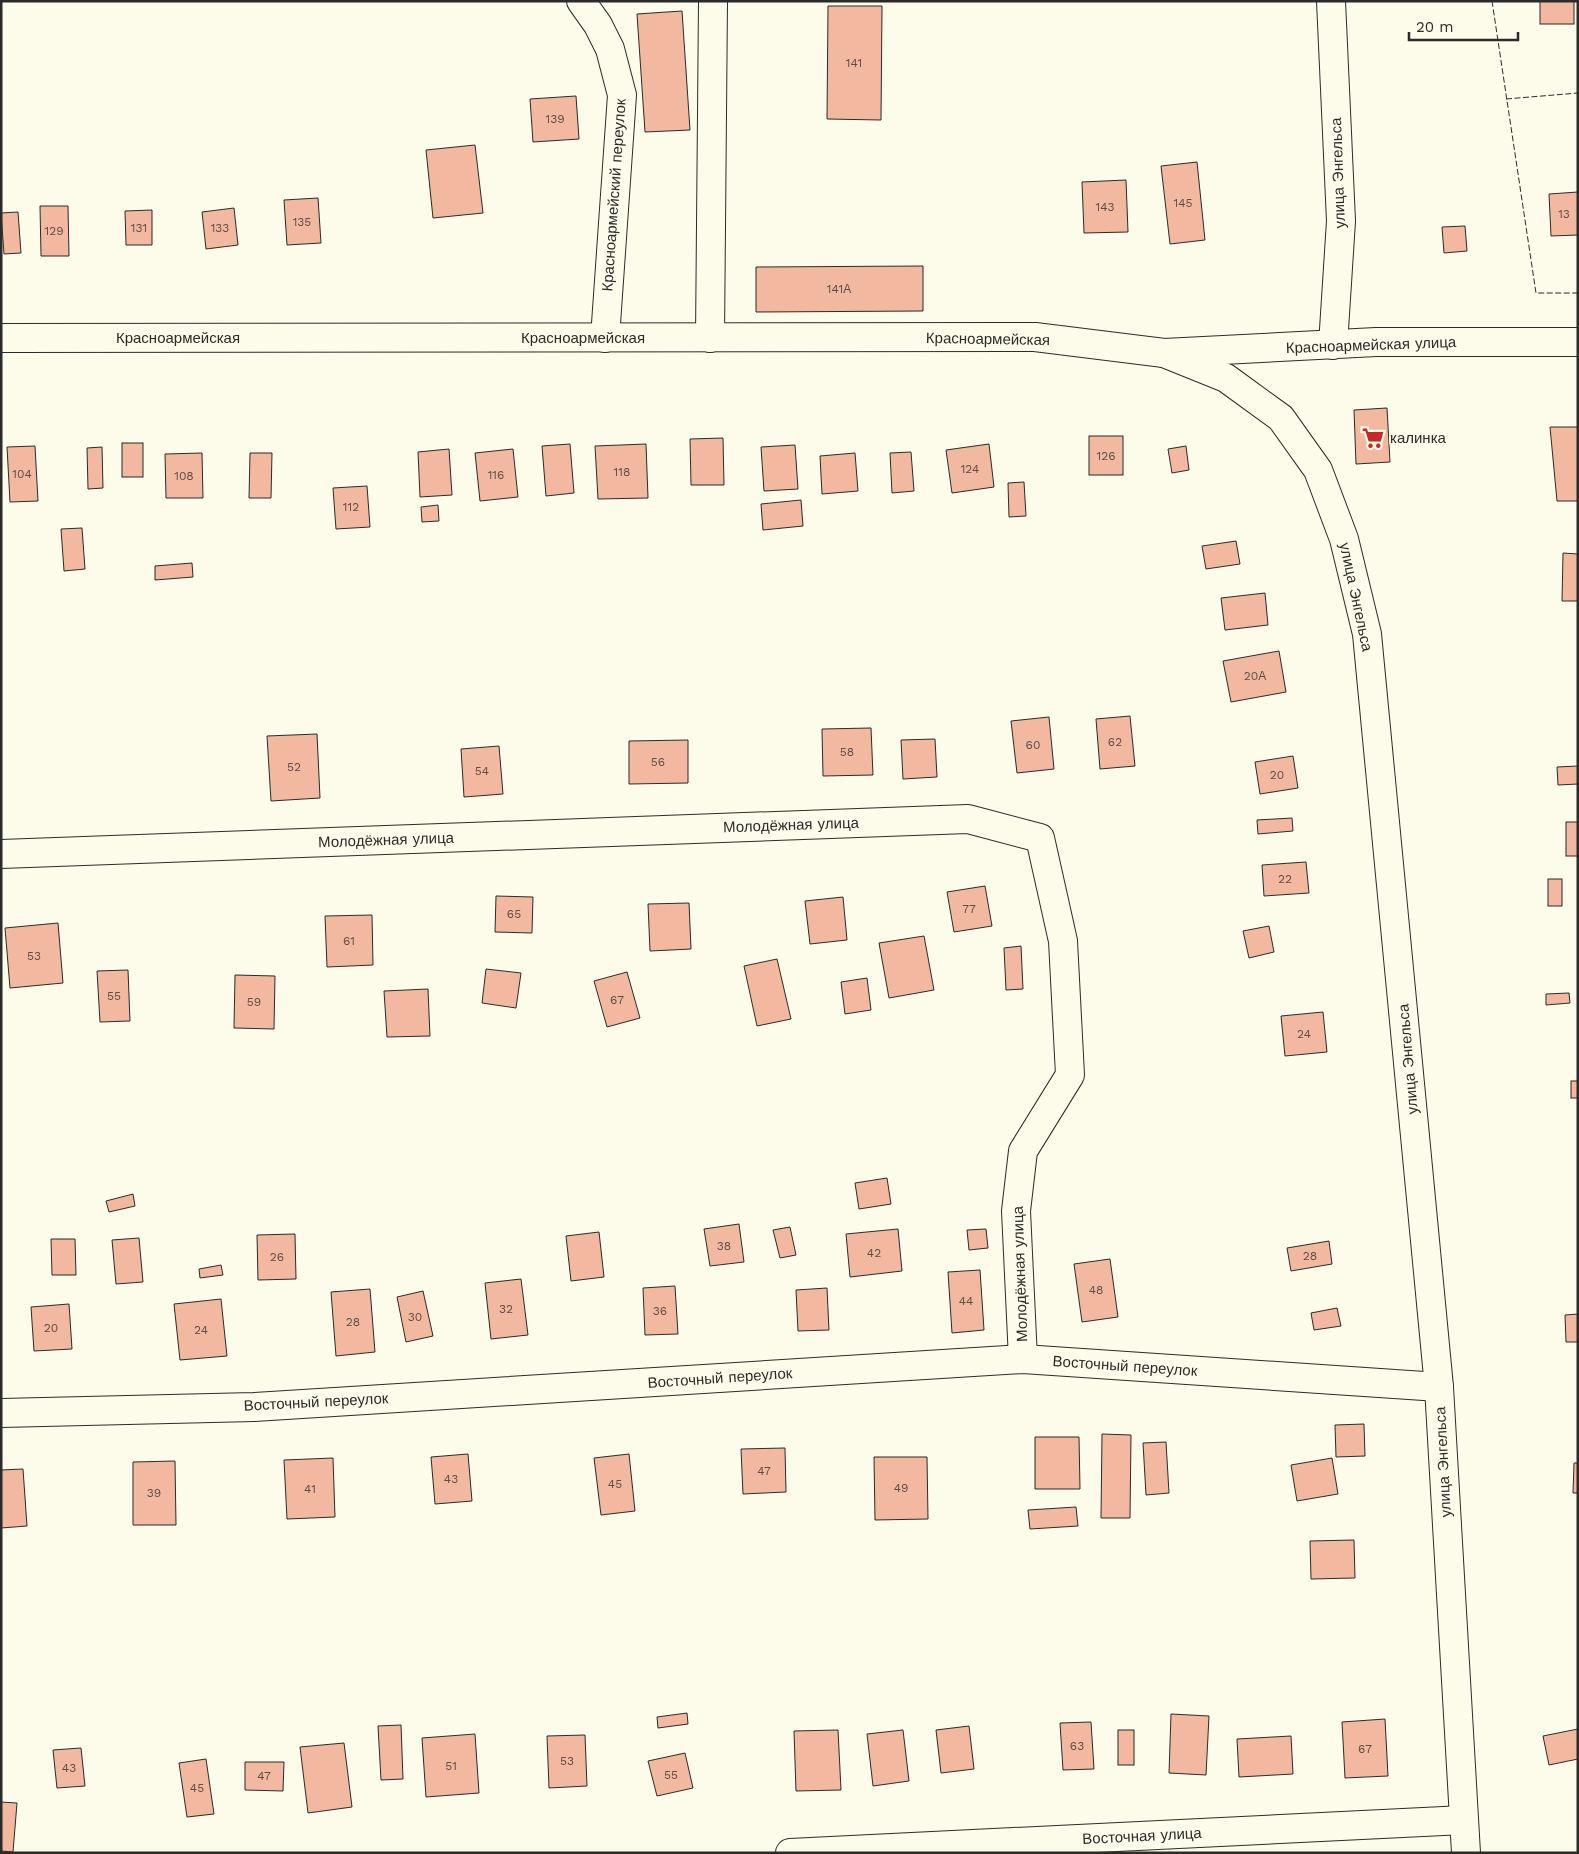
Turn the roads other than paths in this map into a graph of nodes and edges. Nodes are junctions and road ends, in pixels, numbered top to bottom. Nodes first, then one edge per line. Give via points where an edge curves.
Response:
1 (581, 1) edge
2 (713, 1) edge
3 (1331, 1) edge
4 (1, 338) edge
5 (605, 338) junction
6 (710, 338) junction
7 (1578, 342) edge
8 (1332, 345) junction
9 (1164, 353) junction
10 (1, 854) edge
11 (1023, 1359) junction
12 (1439, 1387) junction
13 (1, 1413) edge
14 (1464, 1820) junction
15 (790, 1853) edge
16 (1466, 1853) edge

1 - 5 street, Красноармейский переулок via 610,49 622,95
2 - 6 street
3 - 8 street, улица Энгельса via 1341,221
4 - 5 street, Красноармейская
5 - 6 street, Красноармейская
6 - 9 street, Красноармейская via 1035,337
7 - 8 street, Красноармейская улица
8 - 9 street, Красноармейская улица
9 - 12 street, улица Энгельса via 1226,378 1281,418 1318,470 1344,539 1367,634
10 - 11 street, Молодёжная улица via 968,819 1040,838 1063,941 1070,1075 1023,1151 1016,1211
11 - 12 street, Восточный переулок
11 - 13 street, Восточный переулок via 254,1407
12 - 14 street, улица Энгельса
14 - 15 street, Восточная улица
14 - 16 street, улица Энгельса

